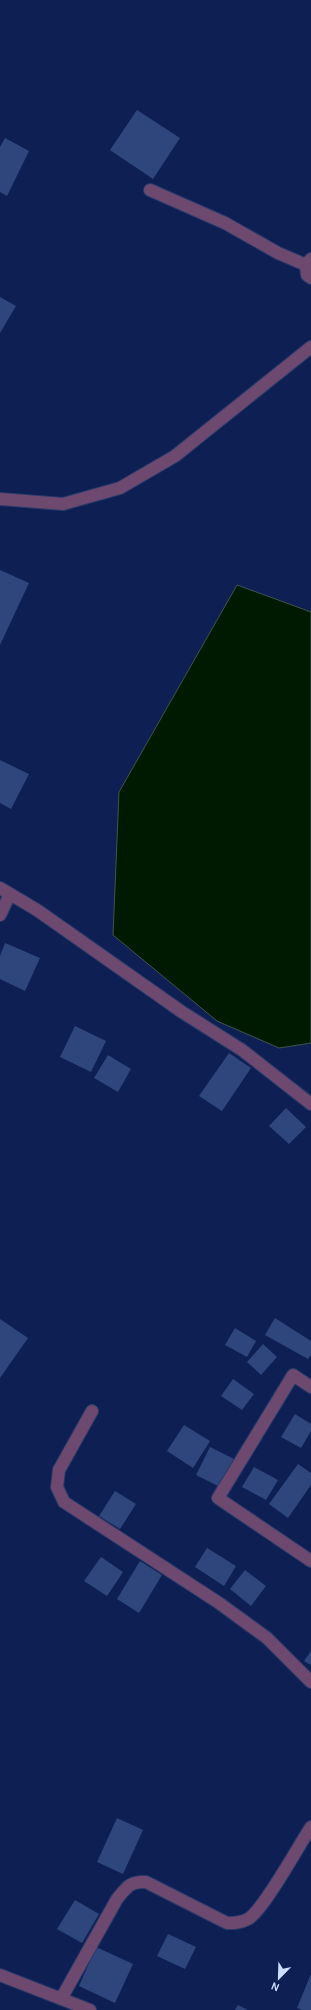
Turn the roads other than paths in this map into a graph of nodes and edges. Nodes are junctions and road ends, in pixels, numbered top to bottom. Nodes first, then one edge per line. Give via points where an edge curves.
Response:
1 (150, 190) dead end
2 (309, 262) edge
3 (311, 278) edge
4 (311, 347) edge
5 (0, 499) edge
6 (5, 891) edge
7 (0, 915) edge
8 (311, 1104) edge
9 (311, 1387) edge
10 (92, 1411) dead end
11 (311, 1561) edge
12 (311, 1682) edge
13 (311, 1827) edge
14 (0, 1975) edge
15 (61, 1999) junction
16 (90, 2010) edge

1 - 2 street via 225,223 278,253
2 - 3 street via 307,274
4 - 5 street via 175,456 120,488 63,504
6 - 7 street
6 - 8 street via 37,910 182,1012 242,1050
9 - 11 street via 293,1375 218,1498
10 - 12 street via 59,1470 56,1486 64,1502 219,1603 266,1638
13 - 15 street via 261,1906 249,1919 237,1924 227,1923 146,1882 135,1882 127,1887 117,1899
14 - 15 street
15 - 16 street

